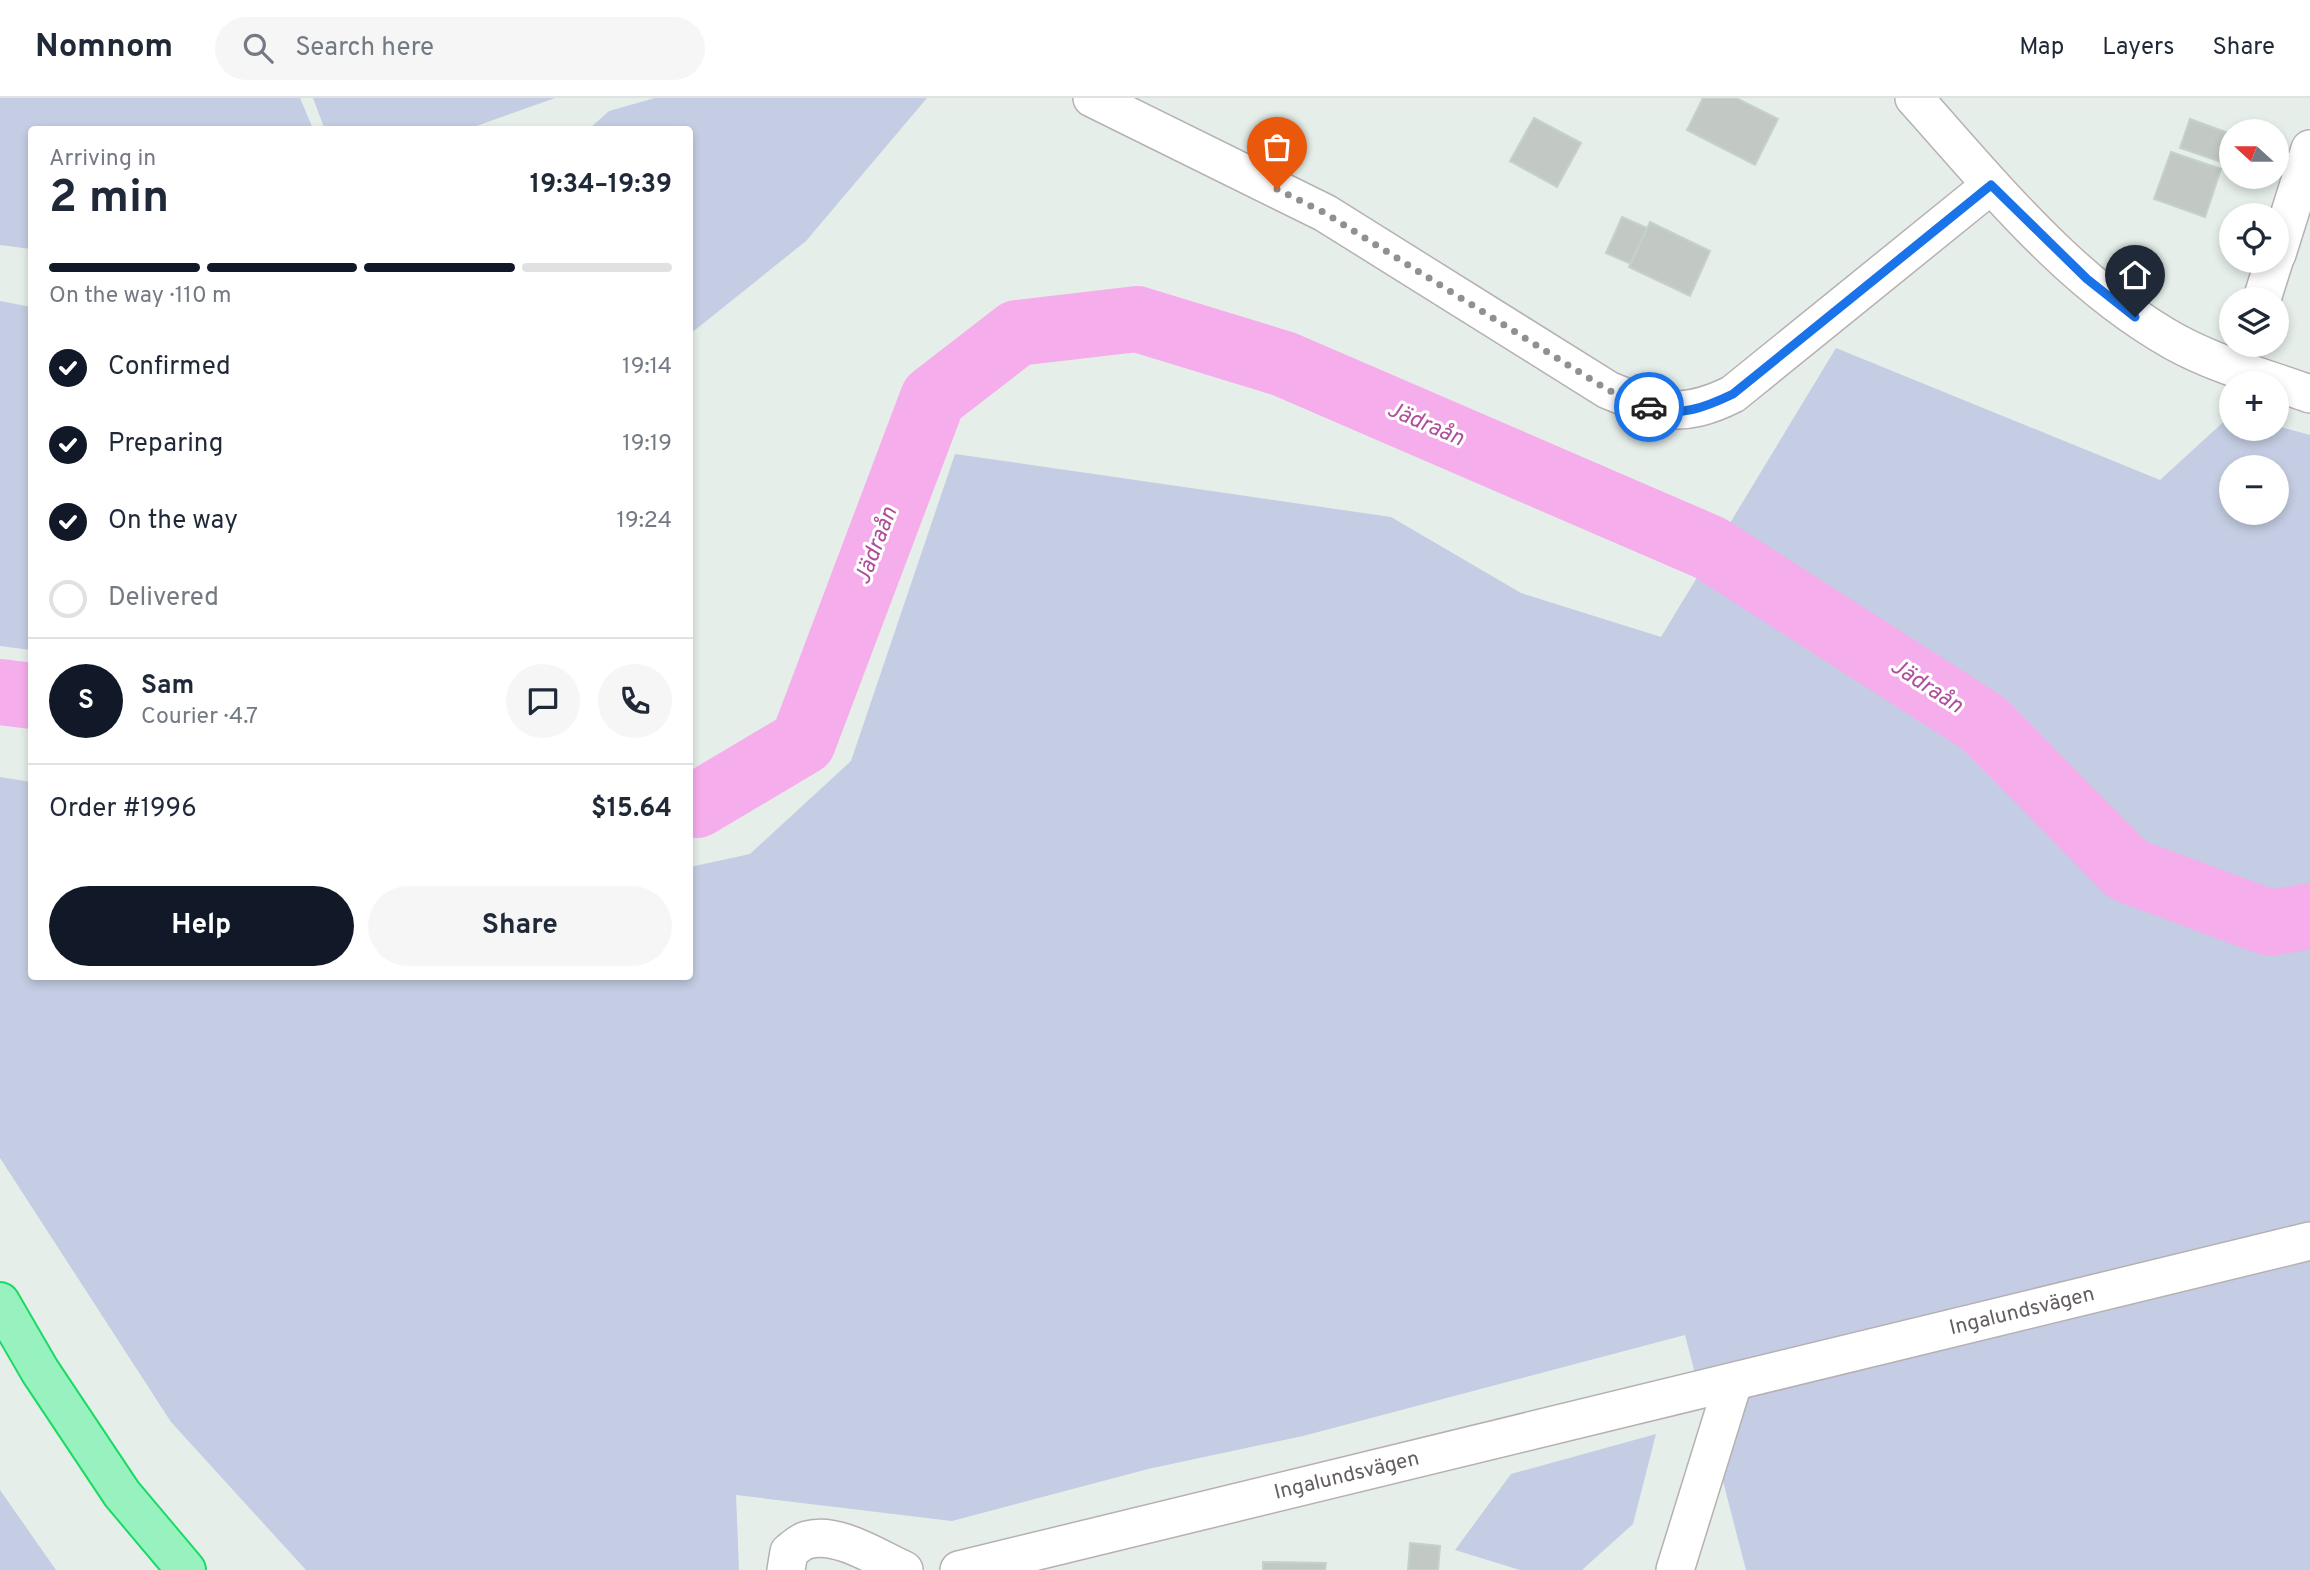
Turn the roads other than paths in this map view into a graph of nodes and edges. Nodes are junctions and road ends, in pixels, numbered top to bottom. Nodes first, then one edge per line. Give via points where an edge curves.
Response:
1 (1092, 98) edge
2 (1914, 98) edge
3 (2310, 149) edge
4 (1991, 185) junction
5 (2289, 216) edge
6 (2219, 351) edge
7 (2244, 357) edge
8 (2310, 394) edge
9 (2310, 1241) edge
10 (0, 1302) edge
11 (1733, 1383) junction
12 (186, 1570) edge
13 (786, 1570) edge
14 (904, 1570) edge
15 (959, 1570) edge
16 (1675, 1570) edge

1 - 4 street via 1325,213 1608,390 1656,410 1707,407 1733,394
2 - 4 street
3 - 5 street
4 - 6 street via 2087,279 2135,317 2176,342
7 - 8 street
9 - 11 street, Ingalundsvägen
10 - 12 highway via 122,1494
11 - 15 street, Ingalundsvägen
11 - 16 street
13 - 14 street via 789,1552 805,1540 824,1538

